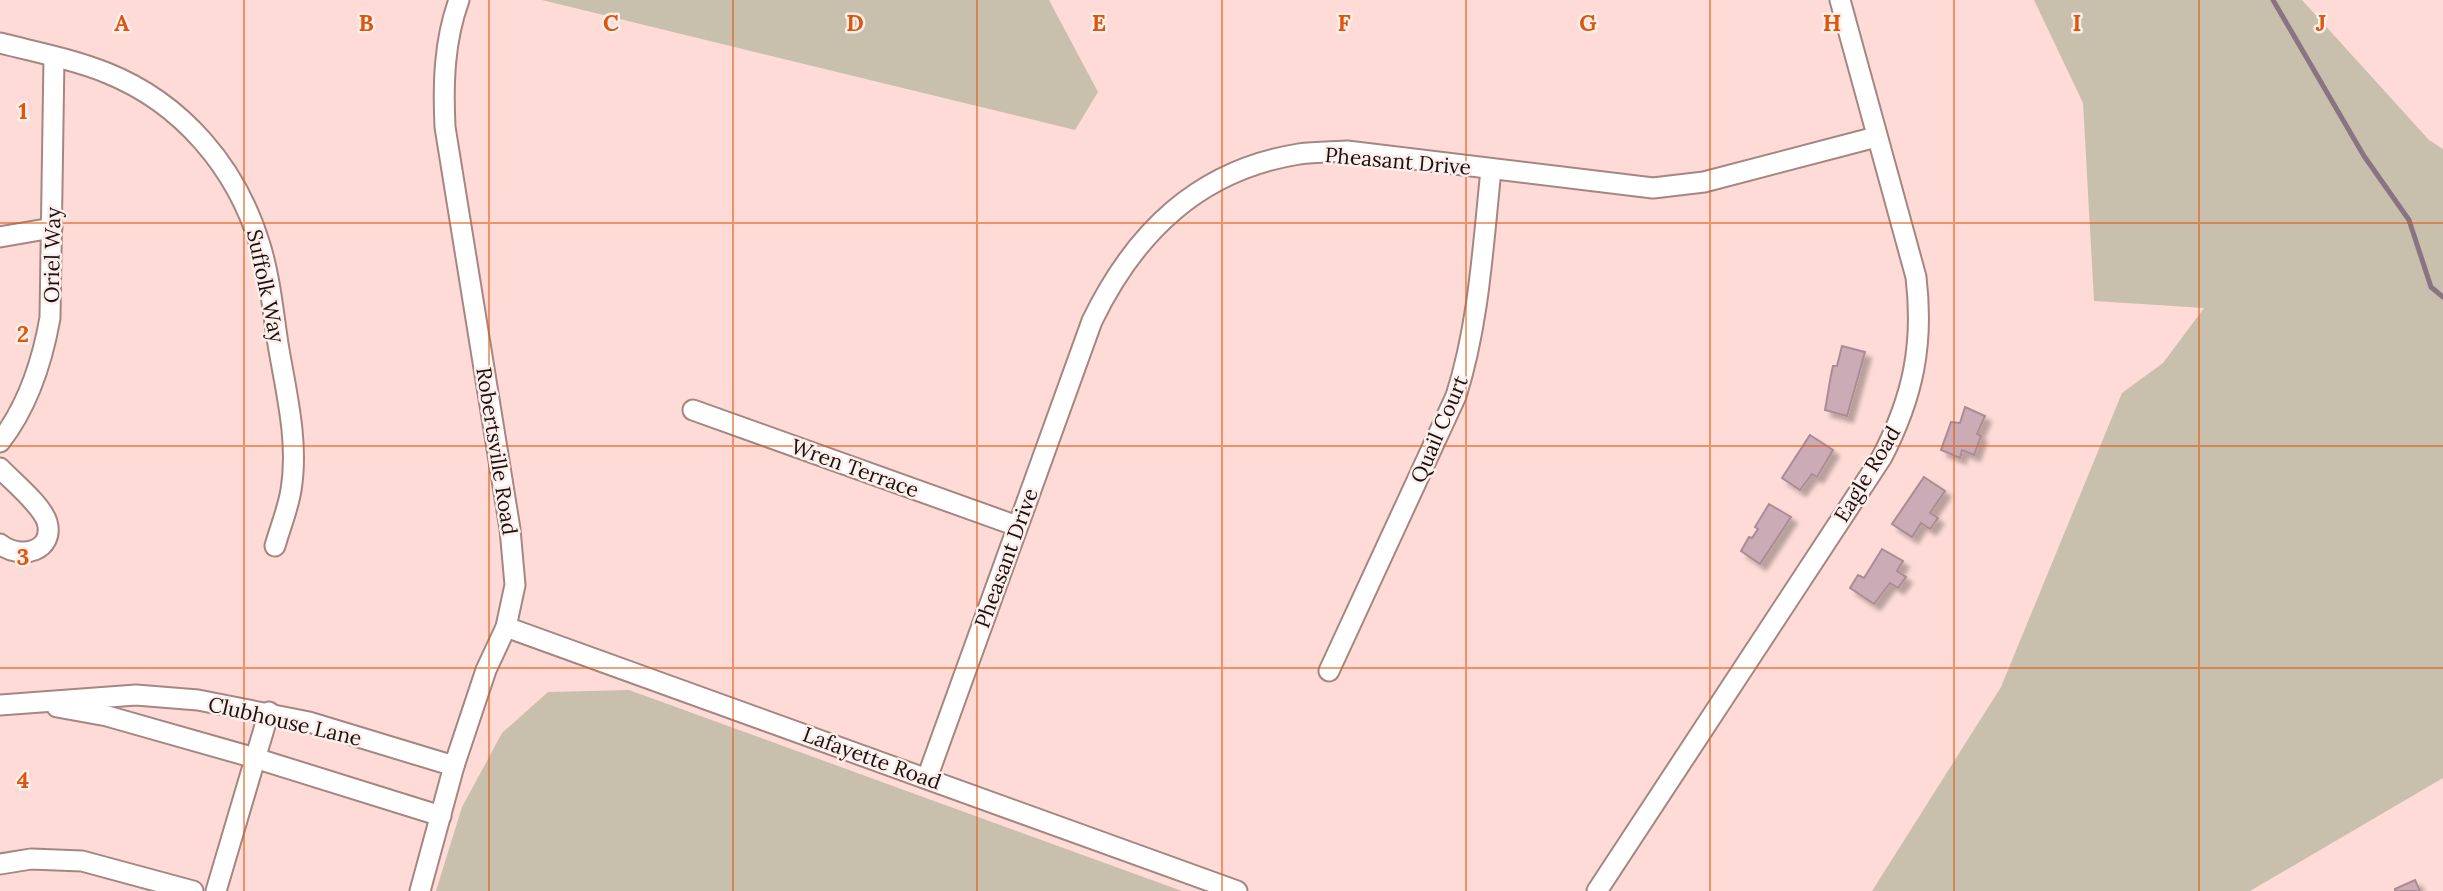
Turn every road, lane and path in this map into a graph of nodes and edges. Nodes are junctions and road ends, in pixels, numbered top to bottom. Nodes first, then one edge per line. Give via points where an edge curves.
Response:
1 (459, 0) edge
2 (1840, 0) edge
3 (0, 43) edge
4 (54, 57) junction
5 (1876, 137) junction
6 (1491, 170) junction
7 (52, 228) junction
8 (0, 237) edge
9 (693, 410) dead end
10 (0, 442) edge
11 (0, 468) edge
12 (1017, 526) junction
13 (0, 544) edge
14 (275, 546) dead end
15 (506, 627) junction
16 (1329, 671) dead end
17 (28, 702) junction
18 (0, 705) edge
19 (269, 712) junction
20 (255, 758) junction
21 (454, 766) junction
22 (926, 778) junction
23 (441, 817) junction
24 (0, 864) edge
25 (193, 891) edge
26 (216, 891) edge
27 (420, 891) edge
28 (1237, 891) edge
29 (1597, 891) edge

1 - 15 street, Robertsville Road via 445,71 445,127 510,529 515,584
2 - 5 street, Eagle Road
3 - 4 street, Suffolk Way
4 - 7 street, Oriel Way
4 - 14 street, Suffolk Way via 121,79 170,110 214,153 249,214 267,275 294,440 291,492
5 - 6 street, Pheasant Drive via 1678,186 1636,187
5 - 29 street, Eagle Road via 1916,277 1919,303 1916,365 1896,430
6 - 12 street, Pheasant Drive via 1348,151 1303,154 1261,163 1191,197 1138,244 1108,289
6 - 16 street, Quail Court via 1471,335 1459,387
7 - 8 street
7 - 10 street, Oriel Way via 52,296 45,344 33,383
9 - 12 street, Wren Terrace
11 - 13 street via 42,513 48,529 45,539 31,552 20,554
12 - 22 street, Pheasant Drive
15 - 21 street, Robertsville Road via 486,670
15 - 22 street, Lafayette Road
17 - 18 street, Clubhouse Lane
17 - 19 street, Clubhouse Lane via 136,695
17 - 20 street, Clubhouse Lane via 107,716
19 - 20 street
19 - 21 street, Clubhouse Lane
20 - 23 street, Clubhouse Lane
20 - 26 street
21 - 23 street, Robertsville Road
22 - 28 street, Lafayette Road
23 - 27 street, Robertsville Road
24 - 25 street via 31,859 82,861

